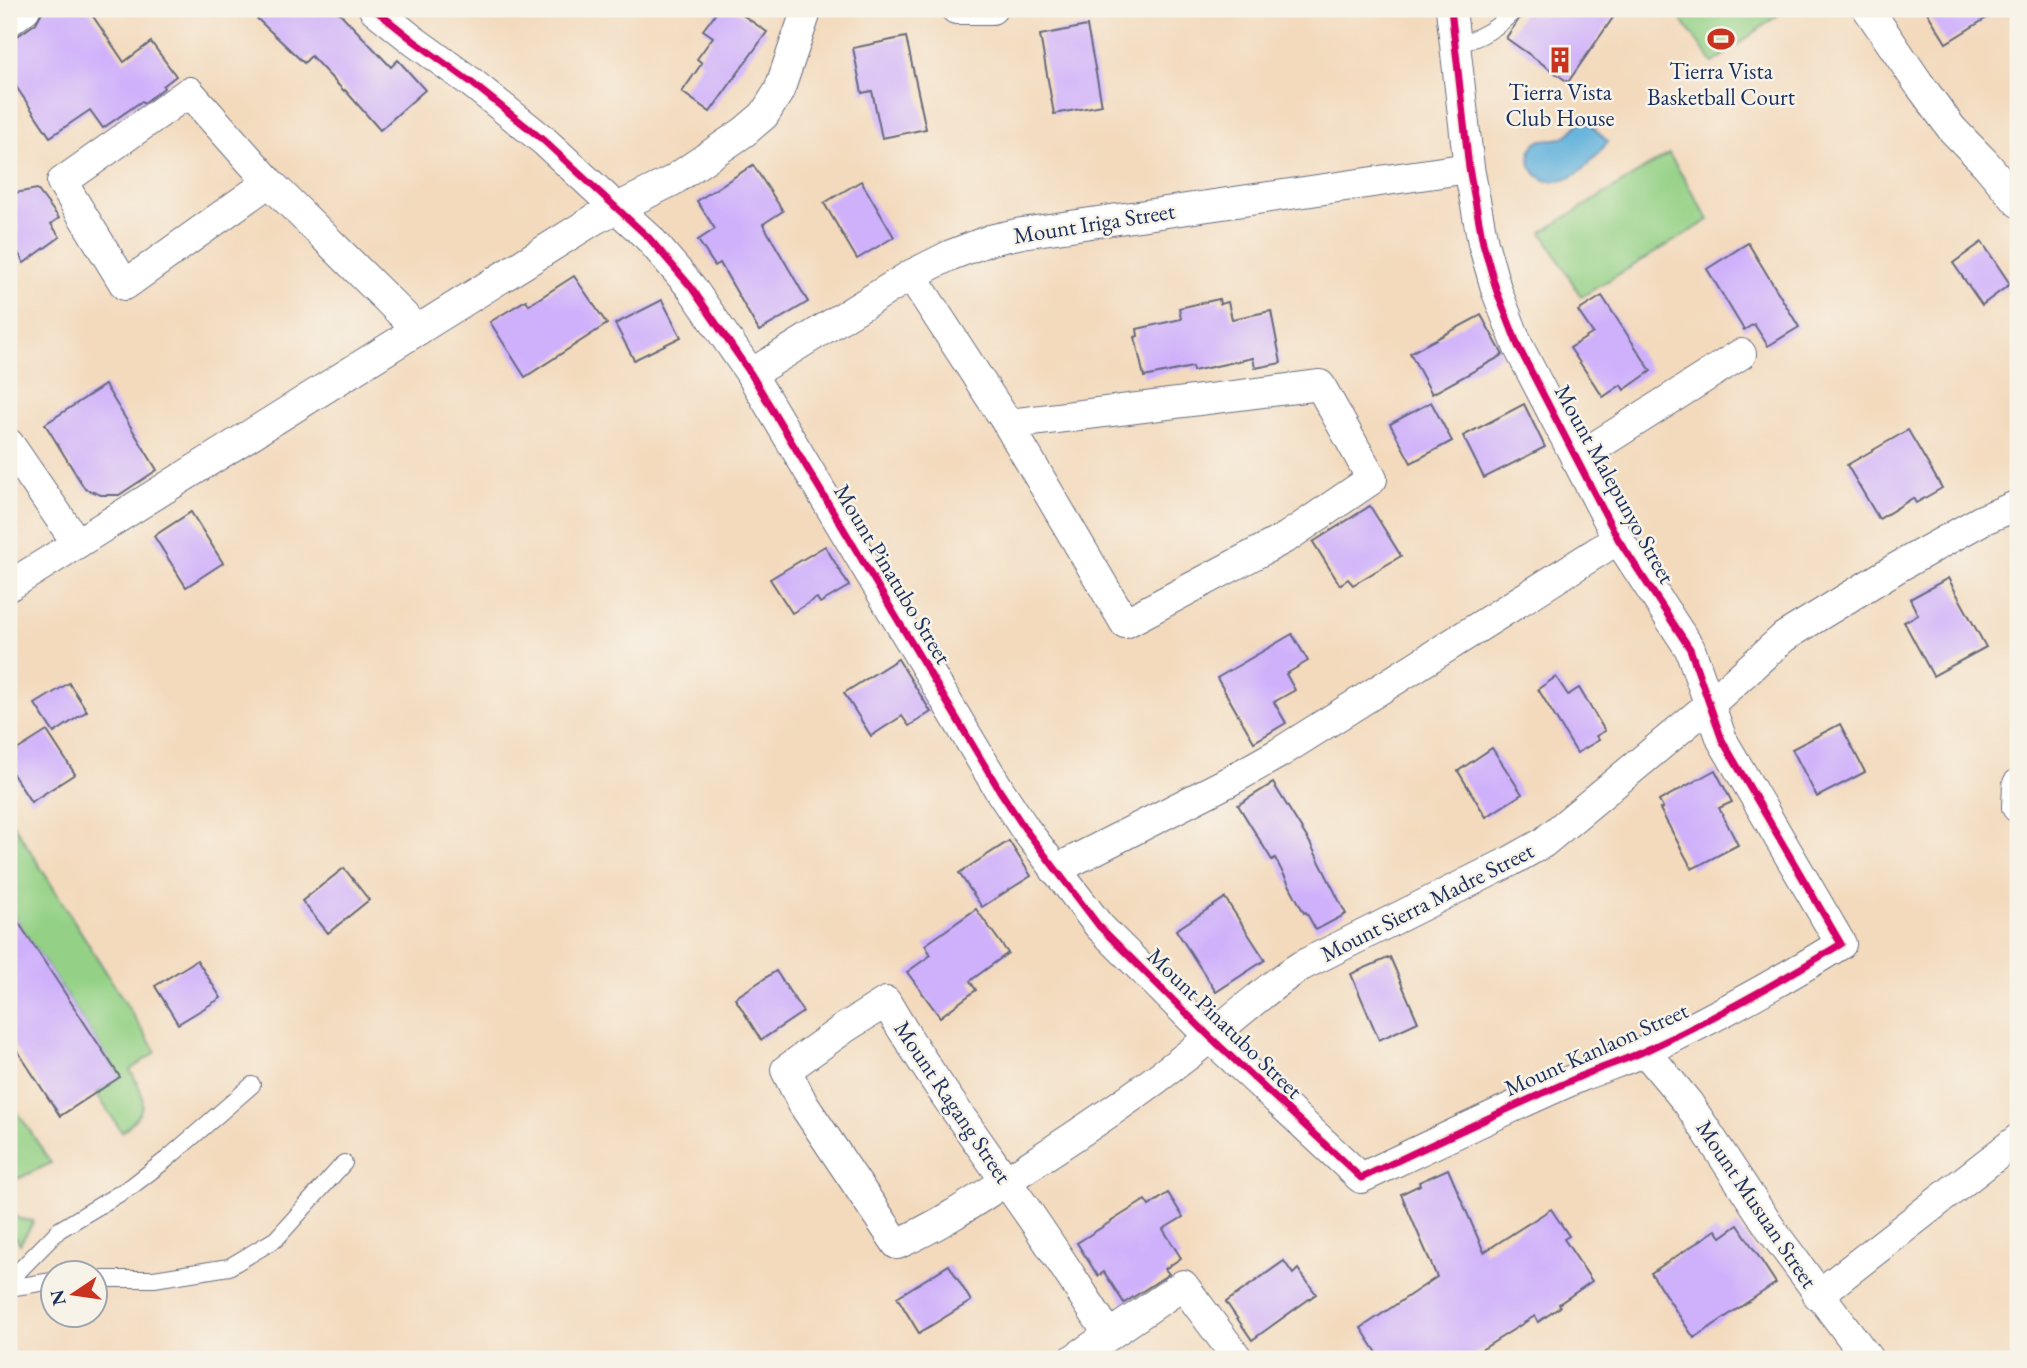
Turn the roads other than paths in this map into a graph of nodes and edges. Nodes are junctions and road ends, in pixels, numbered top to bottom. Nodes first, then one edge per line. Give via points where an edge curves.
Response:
1 (25, 9) edge
2 (374, 9) edge
3 (807, 9) edge
4 (956, 9) edge
5 (992, 9) edge
6 (1451, 9) edge
7 (1515, 9) edge
8 (1868, 9) edge
9 (9, 21) edge
10 (1456, 45) junction
11 (1469, 168) junction
12 (269, 182) junction
13 (2018, 202) edge
14 (618, 208) junction
15 (911, 275) junction
16 (418, 330) junction
17 (1741, 354) dead end
18 (751, 374) junction
19 (1008, 424) junction
20 (9, 444) edge
21 (1576, 460) junction
22 (2018, 505) edge
23 (1618, 538) junction
24 (77, 543) junction
25 (9, 586) edge
26 (1709, 705) junction
27 (1055, 870) junction
28 (1841, 944) joint
29 (1210, 1037) junction
30 (1645, 1051) junction
31 (252, 1085) dead end
32 (2018, 1139) edge
33 (344, 1163) dead end
34 (1361, 1178) joint
35 (1006, 1181) junction
36 (898, 1244) joint
37 (108, 1279) edge
38 (9, 1281) edge
39 (38, 1283) edge
40 (9, 1288) edge
41 (1818, 1294) junction
42 (1109, 1335) junction
43 (1074, 1359) edge
44 (1238, 1359) edge
45 (1868, 1359) edge

1 - 9 street
2 - 14 street, Mount Pinatubo Street via 543,140
3 - 14 street via 779,91 764,115 672,181
4 - 5 street
6 - 10 street, Mount Malepunyo Street
7 - 10 lane via 1495,29
8 - 13 street via 1952,129
10 - 11 street, Mount Malepunyo Street
11 - 15 street, Mount Iriga Street via 1023,233 990,240
11 - 21 street, Mount Malepunyo Street via 1497,292 1518,346
12 - 12 street via 189,92 62,182 125,285
12 - 16 street
14 - 16 street
14 - 18 street, Mount Pinatubo Street via 691,287
15 - 18 street, Mount Iriga Street
15 - 19 street
16 - 24 street
17 - 21 street
18 - 27 street, Mount Pinatubo Street via 1000,791
19 - 19 street via 1125,623 1287,537 1372,479 1320,385
20 - 24 street
21 - 23 street, Mount Malepunyo Street
22 - 26 street, Mount Sierra Madre Street via 1982,520 1784,636
23 - 26 street, Mount Malepunyo Street via 1690,649
23 - 27 street via 1279,753
24 - 25 street
26 - 28 street, Mount Malepunyo Street via 1722,740
26 - 29 street, Mount Sierra Madre Street via 1543,843 1301,966
27 - 29 street, Mount Pinatubo Street via 1099,926
28 - 30 street, Mount Kanlaon Street
29 - 34 street, Mount Pinatubo Street
29 - 35 street, Mount Sierra Madre Street via 1121,1105
30 - 34 street, Mount Kanlaon Street via 1580,1076
30 - 41 street, Mount Musuan Street via 1688,1103
31 - 38 lane via 132,1186 60,1230
32 - 41 street
33 - 37 lane via 276,1239 229,1267 154,1279
35 - 36 street, Mount Sierra Madre Street
35 - 36 street, Mount Ragang Street via 886,1002 786,1070 803,1104
35 - 42 street, Mount Ragang Street
39 - 40 lane
41 - 45 street, Mount Musuan Street
42 - 43 street
42 - 44 street via 1183,1285

